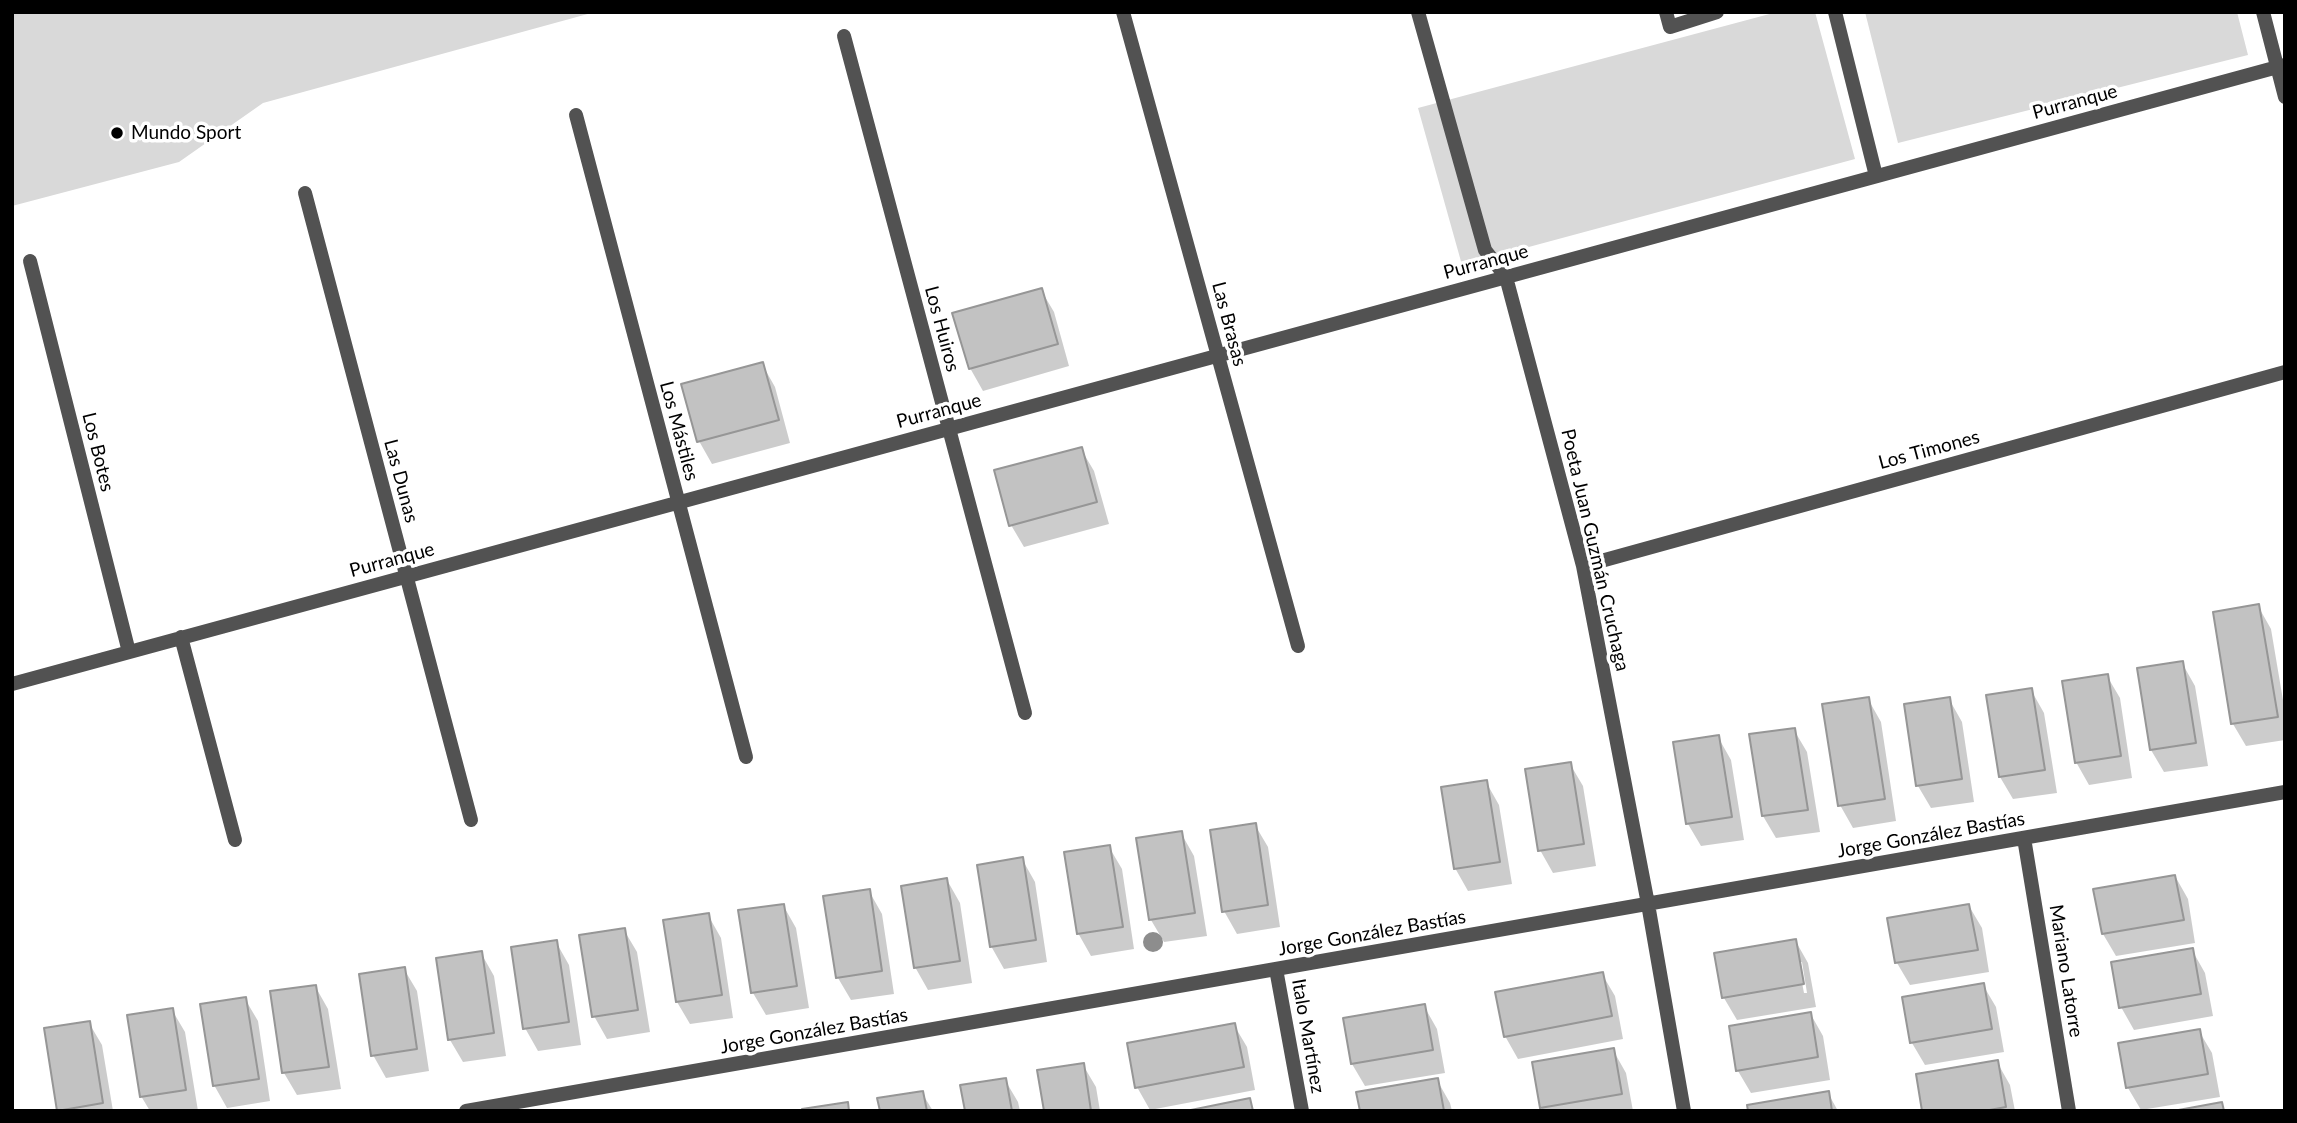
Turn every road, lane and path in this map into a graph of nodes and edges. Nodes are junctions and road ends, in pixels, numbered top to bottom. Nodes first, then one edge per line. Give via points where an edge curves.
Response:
1 (1123, 12) edge
2 (1418, 12) edge
3 (1666, 12) edge
4 (1717, 12) edge
5 (1835, 12) edge
6 (2263, 12) edge
7 (844, 36) dead end
8 (2281, 66) edge
9 (2285, 97) edge
10 (576, 115) dead end
11 (1876, 176) junction
12 (305, 193) dead end
13 (30, 261) dead end
14 (1506, 277) junction
15 (1218, 355) junction
16 (2285, 372) edge
17 (949, 428) junction
18 (678, 502) junction
19 (1583, 566) junction
20 (407, 576) junction
21 (181, 637) junction
22 (1298, 646) dead end
23 (130, 652) junction
24 (12, 684) edge
25 (1025, 713) dead end
26 (746, 757) dead end
27 (2285, 792) edge
28 (471, 820) dead end
29 (2024, 838) junction
30 (235, 840) dead end
31 (1648, 904) junction
32 (1276, 969) junction
33 (466, 1111) edge
34 (1302, 1111) edge
35 (1684, 1111) edge
36 (2069, 1111) edge

1 - 15 street, Las Brasas
2 - 14 street, Poeta Juan Guzmán Cruchaga via 1485,250
3 - 4 street via 1670,27
5 - 11 street
6 - 8 street
7 - 17 street, Los Huiros
8 - 9 street
8 - 11 street, Purranque
10 - 18 street, Los Mástiles
11 - 14 street, Purranque
12 - 20 street, Las Dunas
13 - 23 street, Los Botes
14 - 15 street, Purranque
14 - 19 street, Poeta Juan Guzmán Cruchaga
15 - 17 street, Purranque
15 - 22 street, Las Brasas
16 - 19 street, Los Timones
17 - 18 street, Purranque
17 - 25 street, Los Huiros
18 - 20 street, Purranque
18 - 26 street, Los Mástiles
19 - 31 street, Poeta Juan Guzmán Cruchaga
20 - 21 street, Purranque
20 - 28 street, Las Dunas
21 - 23 street, Purranque
21 - 30 street
23 - 24 street, Purranque
27 - 29 street, Jorge González Bastías
29 - 31 street, Jorge González Bastías
29 - 36 street, Mariano Latorre
31 - 32 street, Jorge González Bastías
31 - 35 street, Poeta Juan Guzmán Cruchaga
32 - 33 street, Jorge González Bastías
32 - 34 street, Italo Martínez

